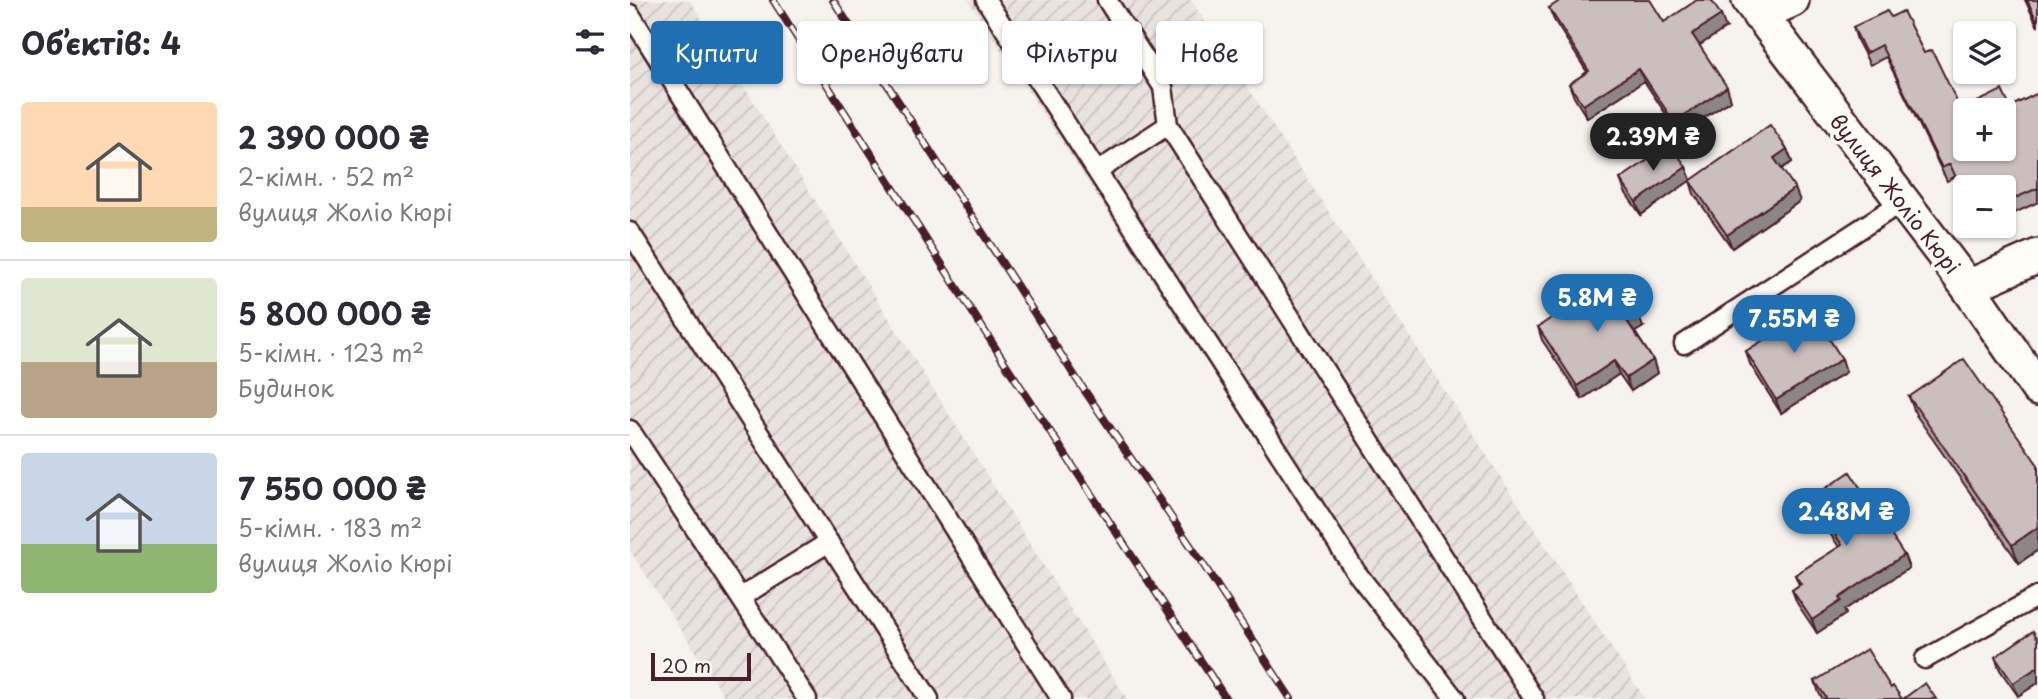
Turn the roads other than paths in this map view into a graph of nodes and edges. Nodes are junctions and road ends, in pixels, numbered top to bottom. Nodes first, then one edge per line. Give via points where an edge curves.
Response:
1 (986, 0) edge
2 (1107, 0) edge
3 (1791, 0) edge
4 (1754, 7) edge
5 (630, 14) edge
6 (1168, 125) junction
7 (1098, 171) junction
8 (1903, 201) junction
9 (630, 232) edge
10 (2038, 256) edge
11 (1968, 287) junction
12 (1684, 344) dead end
13 (2038, 389) edge
14 (630, 430) edge
15 (829, 542) junction
16 (2038, 596) edge
17 (741, 597) junction
18 (1925, 659) dead end
19 (807, 699) edge
20 (929, 699) edge
21 (1061, 699) edge
22 (1455, 699) edge
23 (1534, 699) edge

1 - 7 lane
2 - 6 lane via 1163,87
3 - 4 street
4 - 8 street, вулиця Жоліо Кюрі
5 - 21 lane
6 - 7 lane
6 - 23 lane
7 - 22 lane via 1356,572
8 - 11 street, вулиця Жоліо Кюрі
8 - 12 lane
9 - 15 lane
10 - 11 street
11 - 13 street, вулиця Жоліо Кюрі
14 - 17 lane
15 - 17 lane
15 - 20 lane
16 - 18 lane
17 - 19 lane

